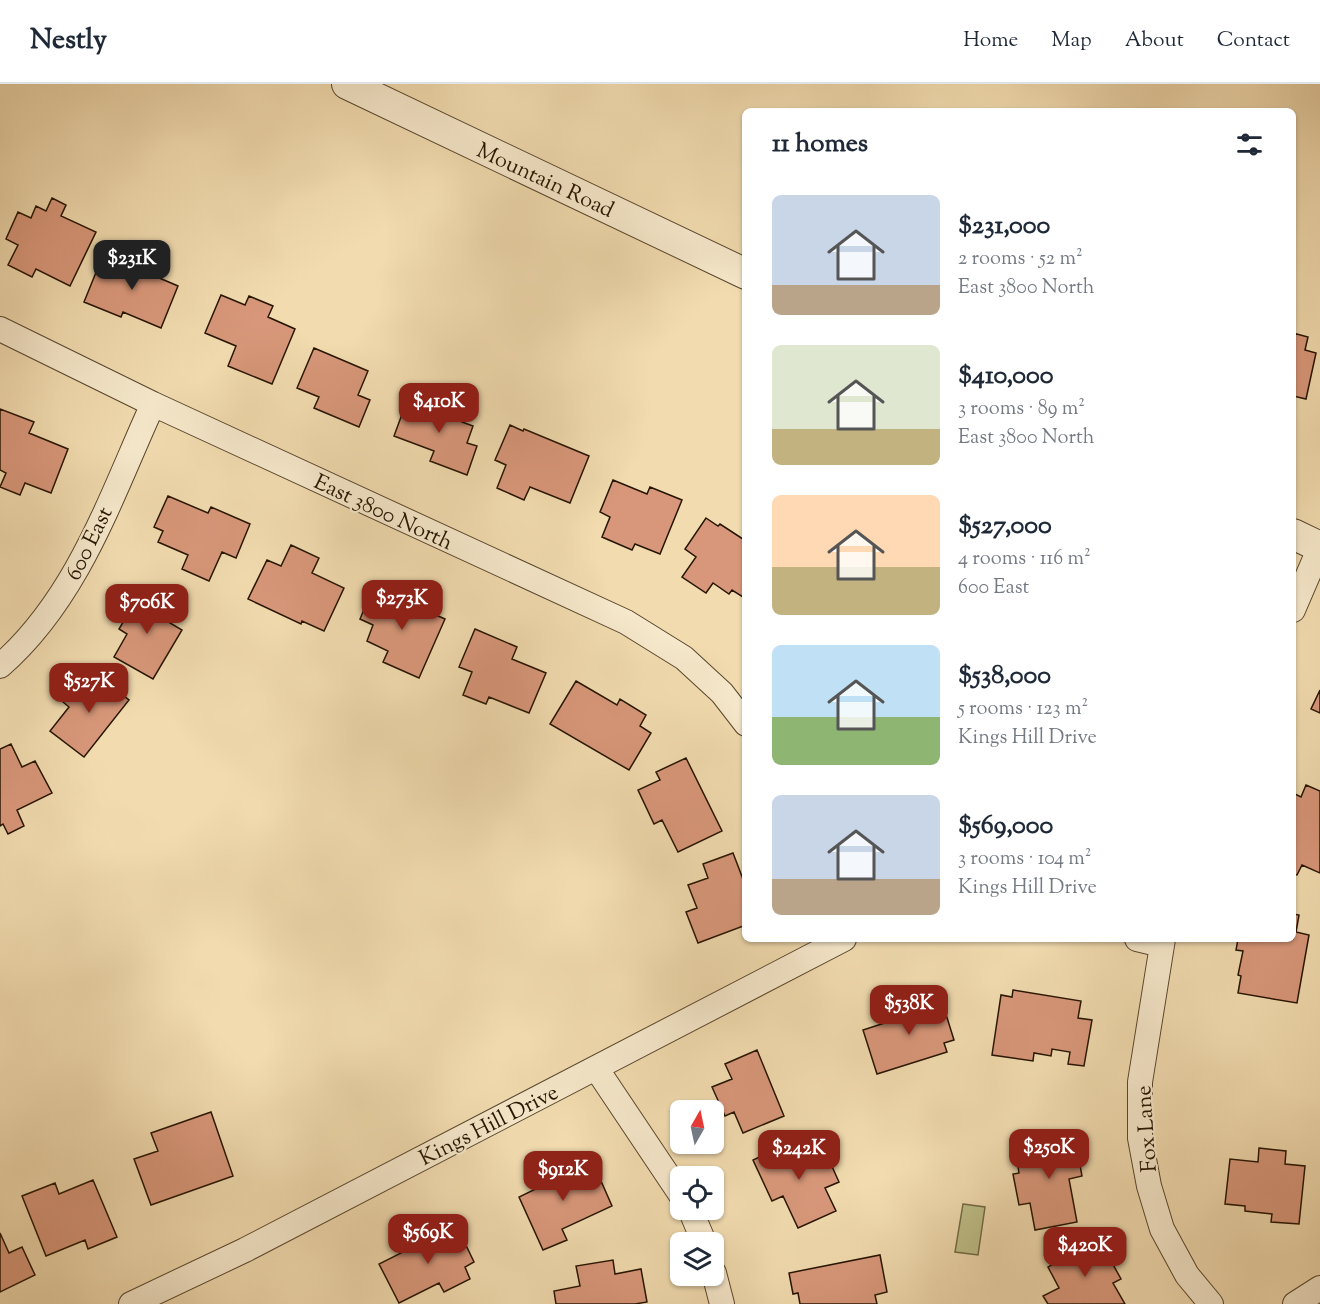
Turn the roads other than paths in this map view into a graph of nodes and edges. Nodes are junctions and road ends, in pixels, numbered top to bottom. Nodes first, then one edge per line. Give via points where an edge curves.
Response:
1 (347, 84) edge
2 (742, 272) edge
3 (0, 329) edge
4 (153, 404) junction
5 (1296, 535) edge
6 (1320, 547) edge
7 (1296, 603) edge
8 (0, 666) edge
9 (742, 719) edge
10 (838, 942) edge
11 (1163, 942) edge
12 (596, 1068) junction
13 (670, 1179) edge
14 (718, 1286) edge
15 (1320, 1288) edge
16 (131, 1304) edge
17 (723, 1304) edge
18 (1210, 1304) edge
19 (1295, 1304) edge

1 - 2 street, Mountain Road
3 - 4 street, East 3800 North
4 - 8 street, 600 East via 84,558 40,624
4 - 9 street, East 3800 North via 626,622 684,658 722,693
5 - 6 street
6 - 7 street
10 - 12 street, Kings Hill Drive
11 - 18 street, Fox Lane via 1140,1082 1140,1138 1162,1229 1187,1275
12 - 13 street
12 - 16 street, Kings Hill Drive via 245,1250
14 - 17 street
15 - 19 street

